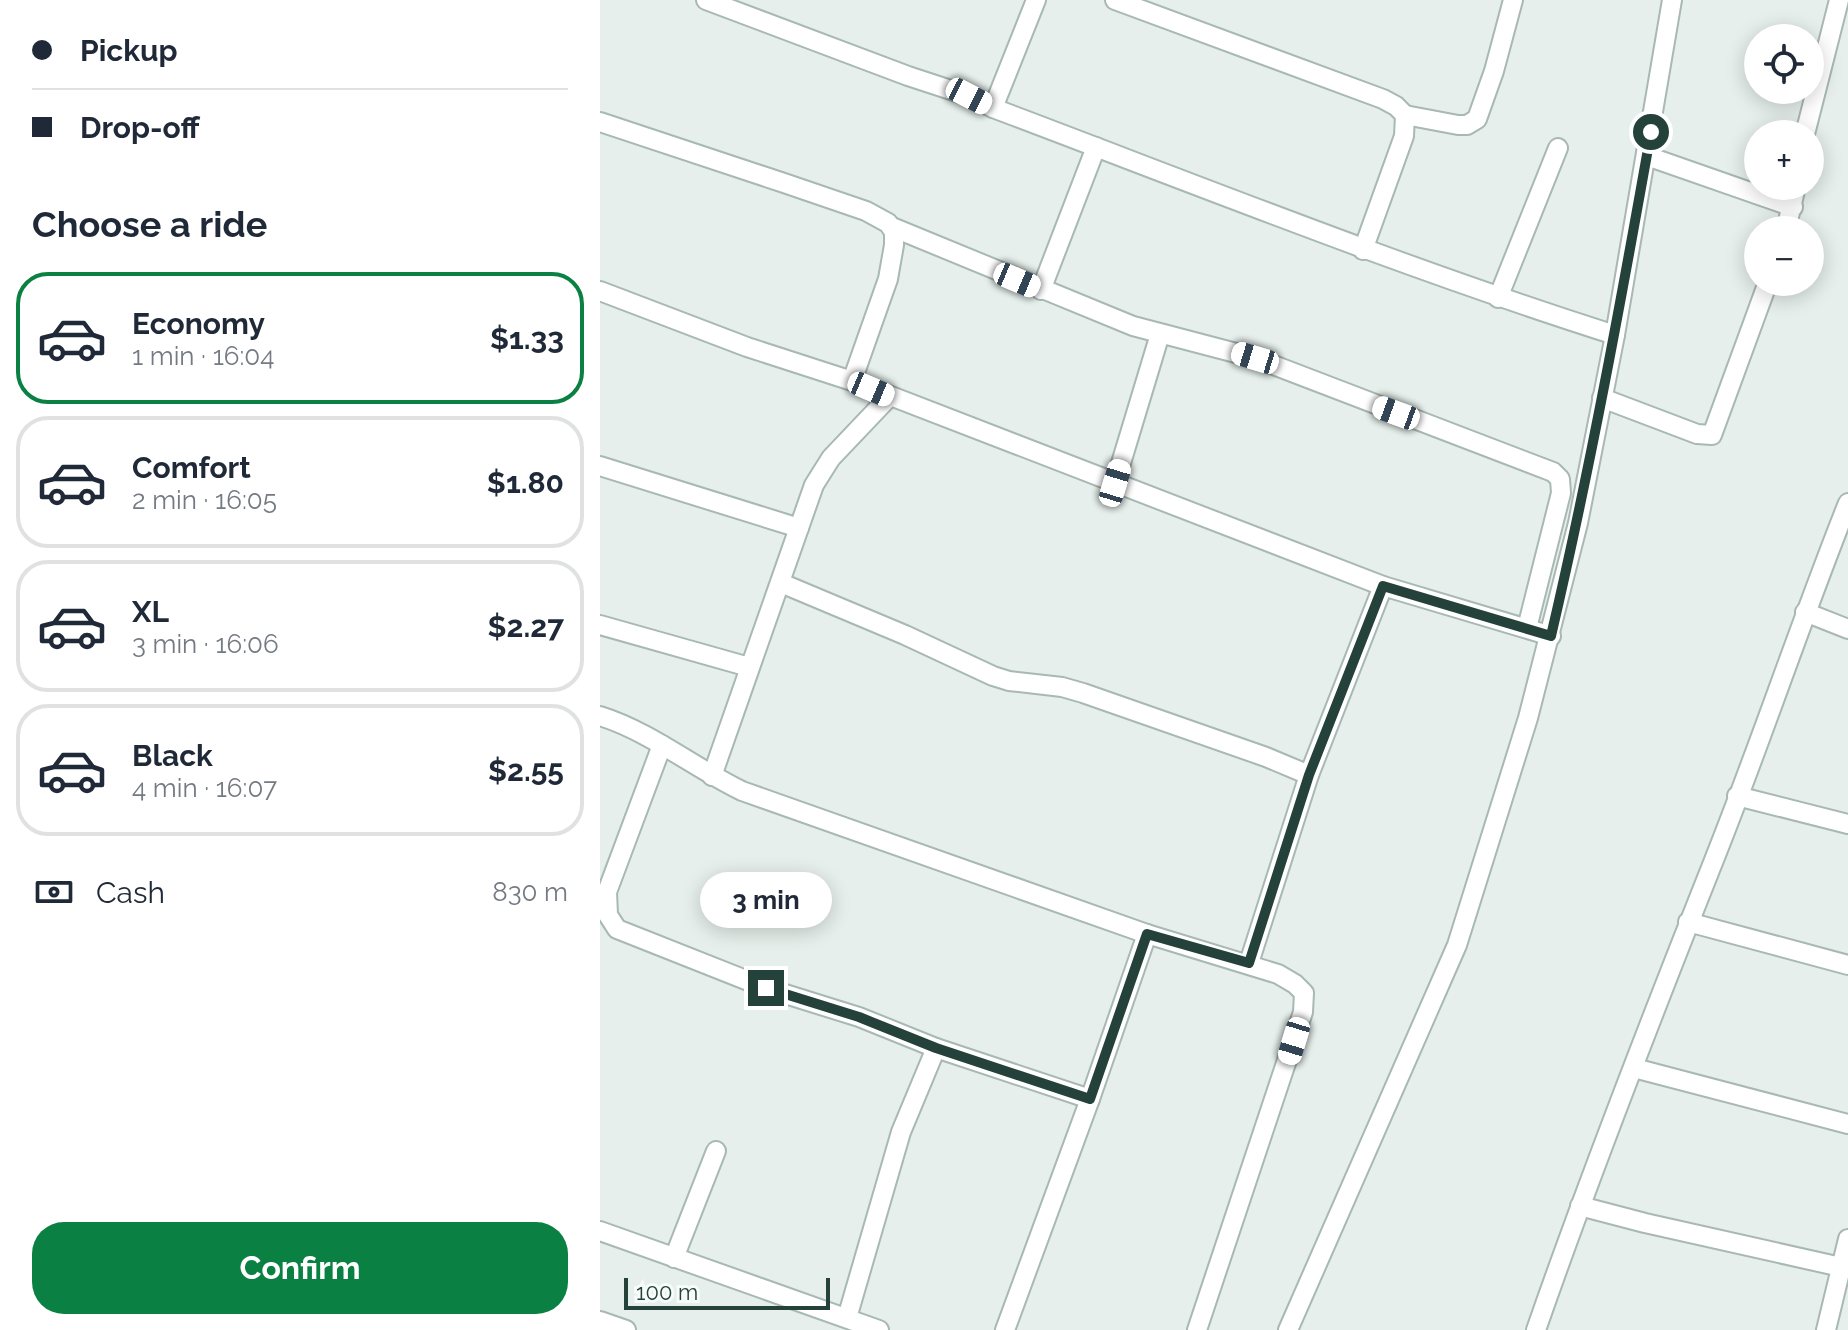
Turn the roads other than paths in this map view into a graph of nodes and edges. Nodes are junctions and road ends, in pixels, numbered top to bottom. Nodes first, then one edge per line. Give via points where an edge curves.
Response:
1 (706, 0) edge
2 (1036, 0) edge
3 (1115, 0) edge
4 (1513, 0) edge
5 (1672, 0) edge
6 (1839, 0) edge
7 (993, 108) junction
8 (1405, 115) junction
9 (1809, 120) edge
10 (600, 122) edge
11 (1096, 147) junction
12 (1558, 148) dead end
13 (1647, 156) junction
14 (1794, 200) edge
15 (1793, 207) junction
16 (1790, 216) edge
17 (892, 227) junction
18 (1363, 250) junction
19 (1041, 290) junction
20 (600, 291) edge
21 (1763, 296) edge
22 (1498, 298) junction
23 (1160, 334) junction
24 (1615, 335) junction
25 (852, 381) junction
26 (889, 397) junction
27 (1602, 398) junction
28 (600, 466) edge
29 (1115, 483) junction
30 (1848, 503) edge
31 (799, 528) junction
32 (781, 583) junction
33 (1383, 586) junction
34 (1805, 612) junction
35 (600, 625) edge
36 (1527, 628) junction
37 (1848, 629) edge
38 (1551, 636) junction
39 (749, 667) junction
40 (600, 716) edge
41 (662, 745) junction
42 (1309, 775) junction
43 (712, 776) junction
44 (1737, 796) junction
45 (1848, 824) edge
46 (605, 885) edge
47 (1688, 922) junction
48 (1147, 934) junction
49 (1249, 963) junction
50 (1848, 965) edge
51 (936, 1048) junction
52 (1634, 1068) junction
53 (1090, 1099) junction
54 (1848, 1124) edge
55 (716, 1151) dead end
56 (1580, 1206) junction
57 (600, 1231) edge
58 (1848, 1239) edge
59 (674, 1258) junction
60 (1841, 1267) junction
61 (847, 1318) junction
62 (600, 1321) edge
63 (626, 1330) edge
64 (879, 1330) edge
65 (1005, 1330) edge
66 (1197, 1330) edge
67 (1288, 1330) edge
68 (1536, 1330) edge
69 (1826, 1330) edge

1 - 7 street
2 - 7 street
3 - 8 street via 1371,94
4 - 8 street via 1477,119 1458,125
5 - 13 street
6 - 9 street
7 - 11 street
8 - 18 street via 1404,136
10 - 17 street via 866,211
11 - 18 street
11 - 19 street
12 - 22 street
13 - 15 street
13 - 24 street
14 - 15 street
15 - 16 street
17 - 19 street
17 - 25 street via 888,279
18 - 22 street
19 - 23 street
20 - 25 street
21 - 27 street via 1712,435
22 - 24 street
23 - 29 street
23 - 36 street via 1255,358 1553,472 1560,479 1561,493
24 - 27 street
25 - 26 street
26 - 29 street
26 - 31 street via 822,469
27 - 38 street
28 - 31 street
29 - 33 street
30 - 34 street
31 - 32 street
32 - 39 street
32 - 42 street via 993,676 1083,693
33 - 36 street
33 - 42 street
34 - 37 street
34 - 44 street
35 - 39 street
36 - 38 street
38 - 67 street via 1457,945
39 - 43 street
40 - 41 street
41 - 43 street
41 - 46 street
42 - 49 street
43 - 48 street
44 - 45 street
44 - 47 street
46 - 51 street via 608,915 617,929 633,937
47 - 50 street
47 - 52 street
48 - 49 street
48 - 53 street
49 - 66 street via 1295,984 1304,993 1303,1012
51 - 53 street
51 - 61 street via 901,1132
52 - 54 street
52 - 56 street
53 - 65 street
55 - 59 street
56 - 60 street
56 - 68 street
57 - 59 street
58 - 60 street
59 - 61 street
60 - 69 street
61 - 64 street
62 - 63 street

